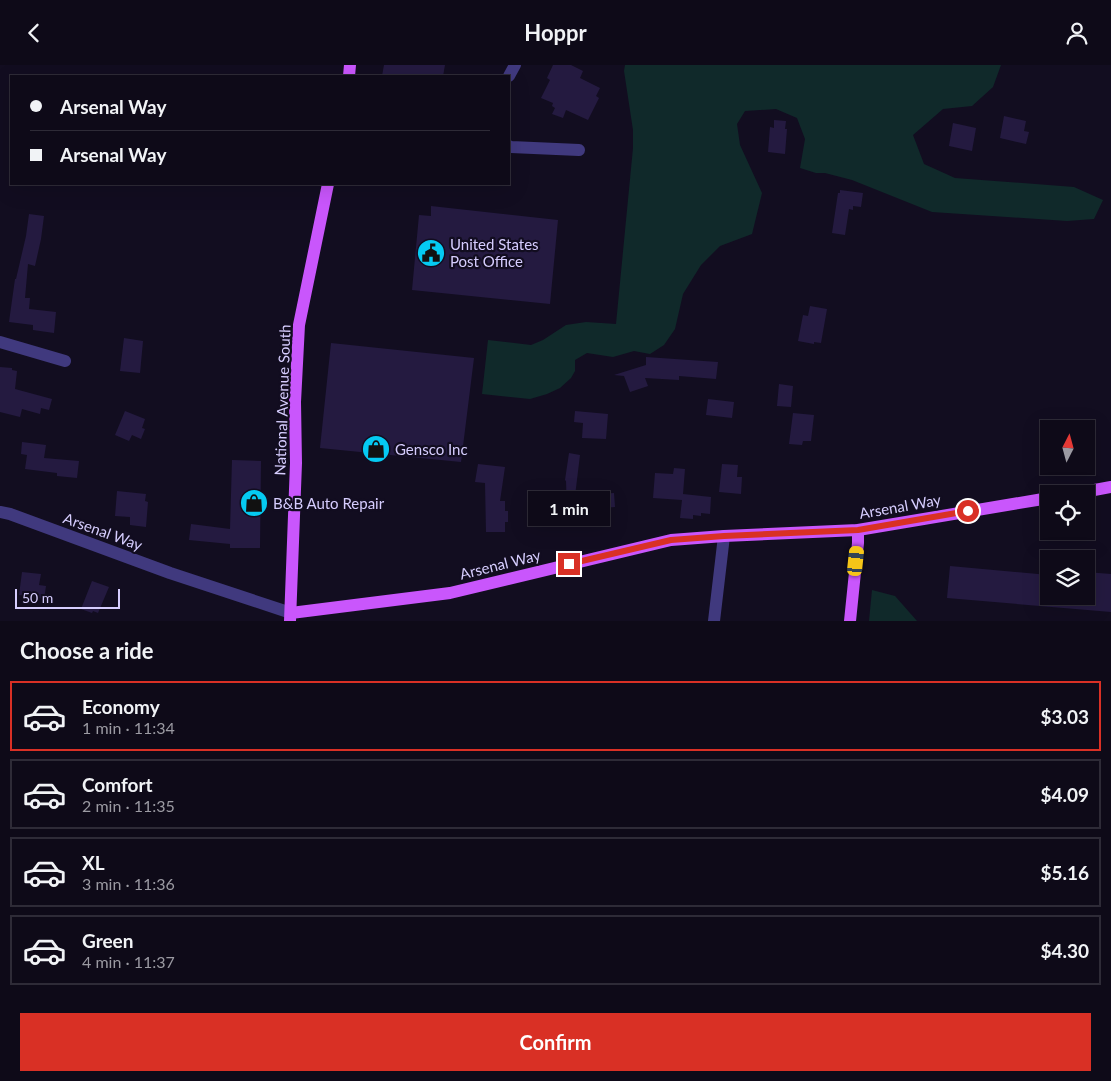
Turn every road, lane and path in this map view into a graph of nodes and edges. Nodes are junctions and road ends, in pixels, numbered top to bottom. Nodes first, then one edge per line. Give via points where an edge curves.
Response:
1 (510, 146) edge
2 (579, 150) dead end
3 (328, 185) edge
4 (0, 342) edge
5 (64, 361) dead end
6 (1111, 487) edge
7 (1095, 490) edge
8 (1040, 500) edge
9 (0, 512) edge
10 (858, 530) junction
11 (724, 536) junction
12 (291, 617) edge
13 (714, 621) edge
14 (850, 621) edge

1 - 2 street
3 - 12 main road, National Avenue South via 299,325
4 - 5 street
6 - 7 main road
8 - 10 main road, Arsenal Way
9 - 12 street, Arsenal Way
10 - 11 main road, Arsenal Way
10 - 14 main road
11 - 12 main road, Arsenal Way via 671,540 450,593
11 - 13 street

